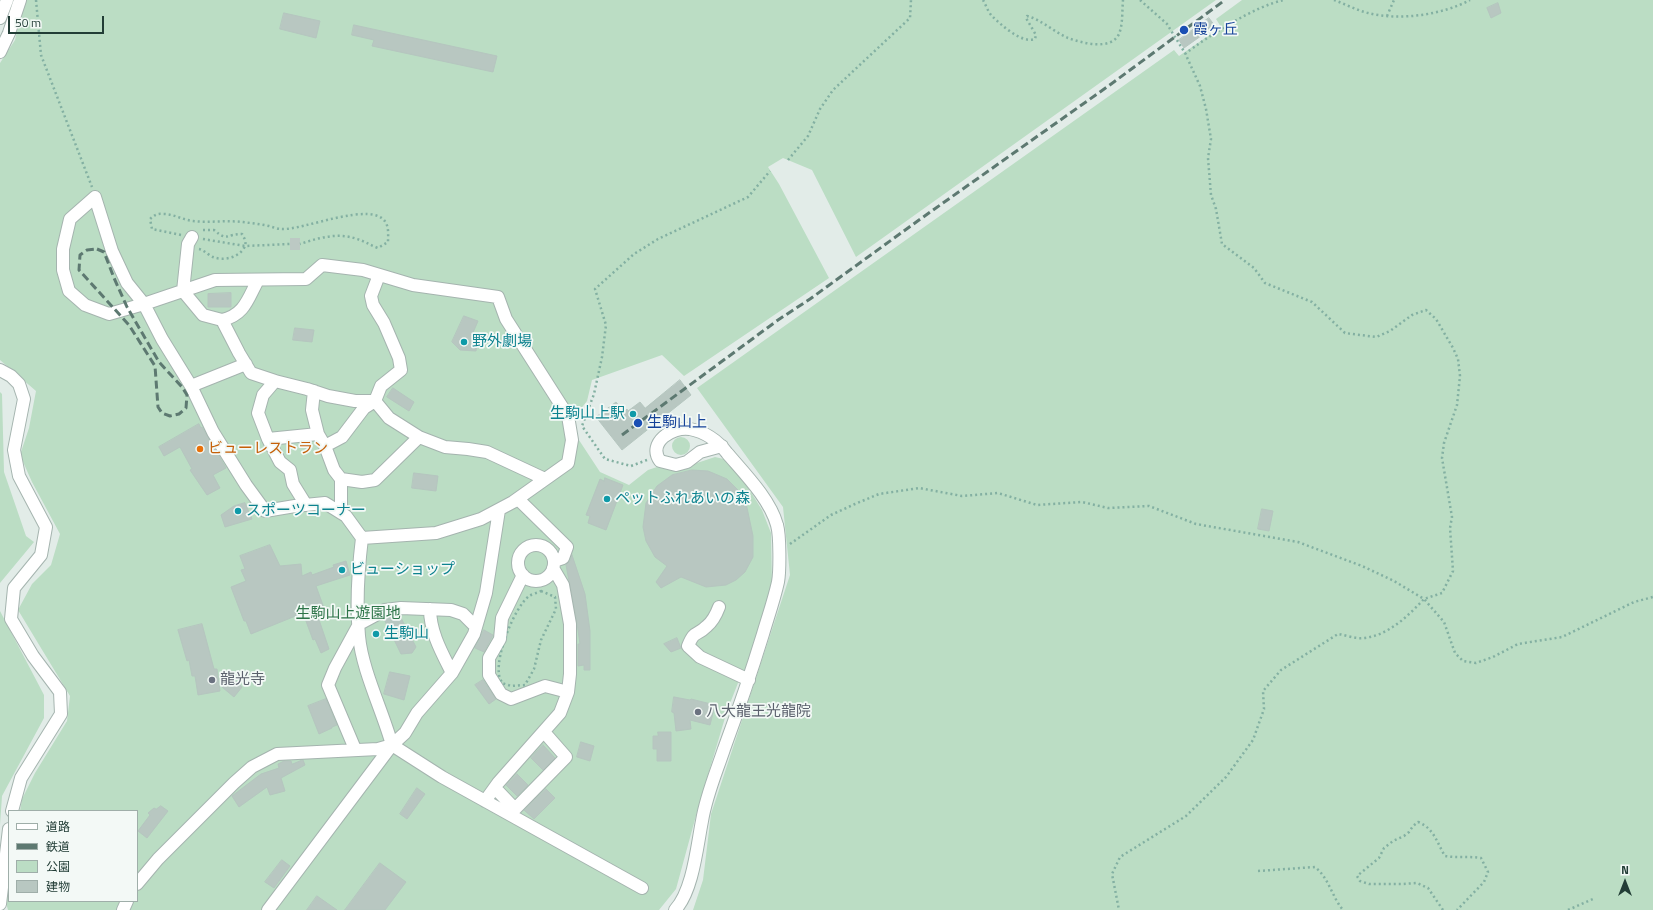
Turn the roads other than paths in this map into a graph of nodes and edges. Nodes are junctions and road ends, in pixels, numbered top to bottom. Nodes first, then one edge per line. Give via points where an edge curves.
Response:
1 (7, 0) edge
2 (20, 0) edge
3 (0, 18) edge
4 (0, 52) edge
5 (190, 242) road end
6 (379, 275) junction
7 (258, 280) junction
8 (183, 291) junction
9 (144, 304) junction
10 (222, 320) junction
11 (246, 364) junction
12 (0, 370) edge
13 (275, 381) junction
14 (191, 386) junction
15 (314, 391) junction
16 (374, 401) junction
17 (318, 434) junction
18 (419, 437) junction
19 (268, 438) junction
20 (326, 446) junction
21 (722, 446) junction
22 (341, 479) junction
23 (545, 479) junction
24 (518, 499) junction
25 (306, 505) junction
26 (499, 510) junction
27 (341, 513) junction
28 (362, 538) junction
29 (554, 565) junction
30 (523, 575) junction
31 (719, 608) dead end
32 (430, 609) junction
33 (359, 624) junction
34 (476, 626) junction
35 (452, 673) junction
36 (749, 680) junction
37 (568, 692) junction
38 (544, 732) junction
39 (392, 746) junction
40 (355, 749) junction
41 (495, 788) junction
42 (485, 801) junction
43 (12, 810) edge
44 (8, 837) edge
45 (138, 883) edge
46 (642, 888) dead end
47 (0, 904) edge
48 (268, 910) edge
49 (675, 910) edge

1 - 3 street
2 - 4 street via 10,33
5 - 8 street
6 - 7 street via 363,270 322,265 306,279
6 - 16 street via 371,296 399,358 401,370 381,386
6 - 23 street via 413,285 498,297 506,319 568,416 572,440 568,463
7 - 8 street via 215,280
7 - 10 street via 242,311
8 - 9 street
8 - 10 street via 203,315
9 - 9 street via 127,283 112,251 95,197 70,219 63,249 63,270 69,291 85,305 109,314
9 - 14 street
10 - 11 street
11 - 13 street via 251,372
11 - 14 street
12 - 43 street via 19,384 24,399 14,450 19,476 46,527 41,555 14,588 11,619 33,656 60,692 61,707 61,714 21,778
13 - 15 street
13 - 19 street via 263,395 258,413
14 - 25 street via 213,432 265,510
15 - 16 street via 356,401
15 - 17 street via 312,410
16 - 18 street via 389,418
16 - 20 street via 364,408 342,438
17 - 19 street
17 - 20 street
18 - 22 street via 375,480 362,482
18 - 23 street via 445,447 487,452
19 - 25 street via 280,462 290,470 293,484
20 - 22 street via 334,470
21 - 21 street via 700,452 687,462 676,465 660,461 656,456 661,438 673,430 688,429 702,432
21 - 36 street via 750,480 770,509 777,525 778,581
22 - 27 street
23 - 24 street
24 - 26 street
24 - 29 street via 567,548 563,558
25 - 27 street via 325,504
26 - 28 street via 481,520 436,533
26 - 34 street via 486,593
27 - 28 street
28 - 33 street via 358,574
29 - 30 street via 548,577 537,581
29 - 30 street via 549,550 538,545 526,548 518,563
29 - 37 street via 563,585 570,624
30 - 37 street via 502,618 500,639 489,658 489,675 501,694 511,699 545,686
31 - 36 street via 706,628 693,635 688,646 700,657
32 - 33 street via 385,610
32 - 34 street via 451,610 463,614
32 - 35 street via 430,622
33 - 39 street via 365,664
33 - 40 street via 328,685
34 - 35 street
35 - 39 street
36 - 49 street via 704,805 691,878
37 - 38 street via 560,713
38 - 41 street
38 - 41 street via 566,757 515,809
39 - 40 street
39 - 42 street
39 - 48 street
40 - 45 street via 277,754 252,767 158,859
41 - 42 street
42 - 46 street
44 - 47 street

